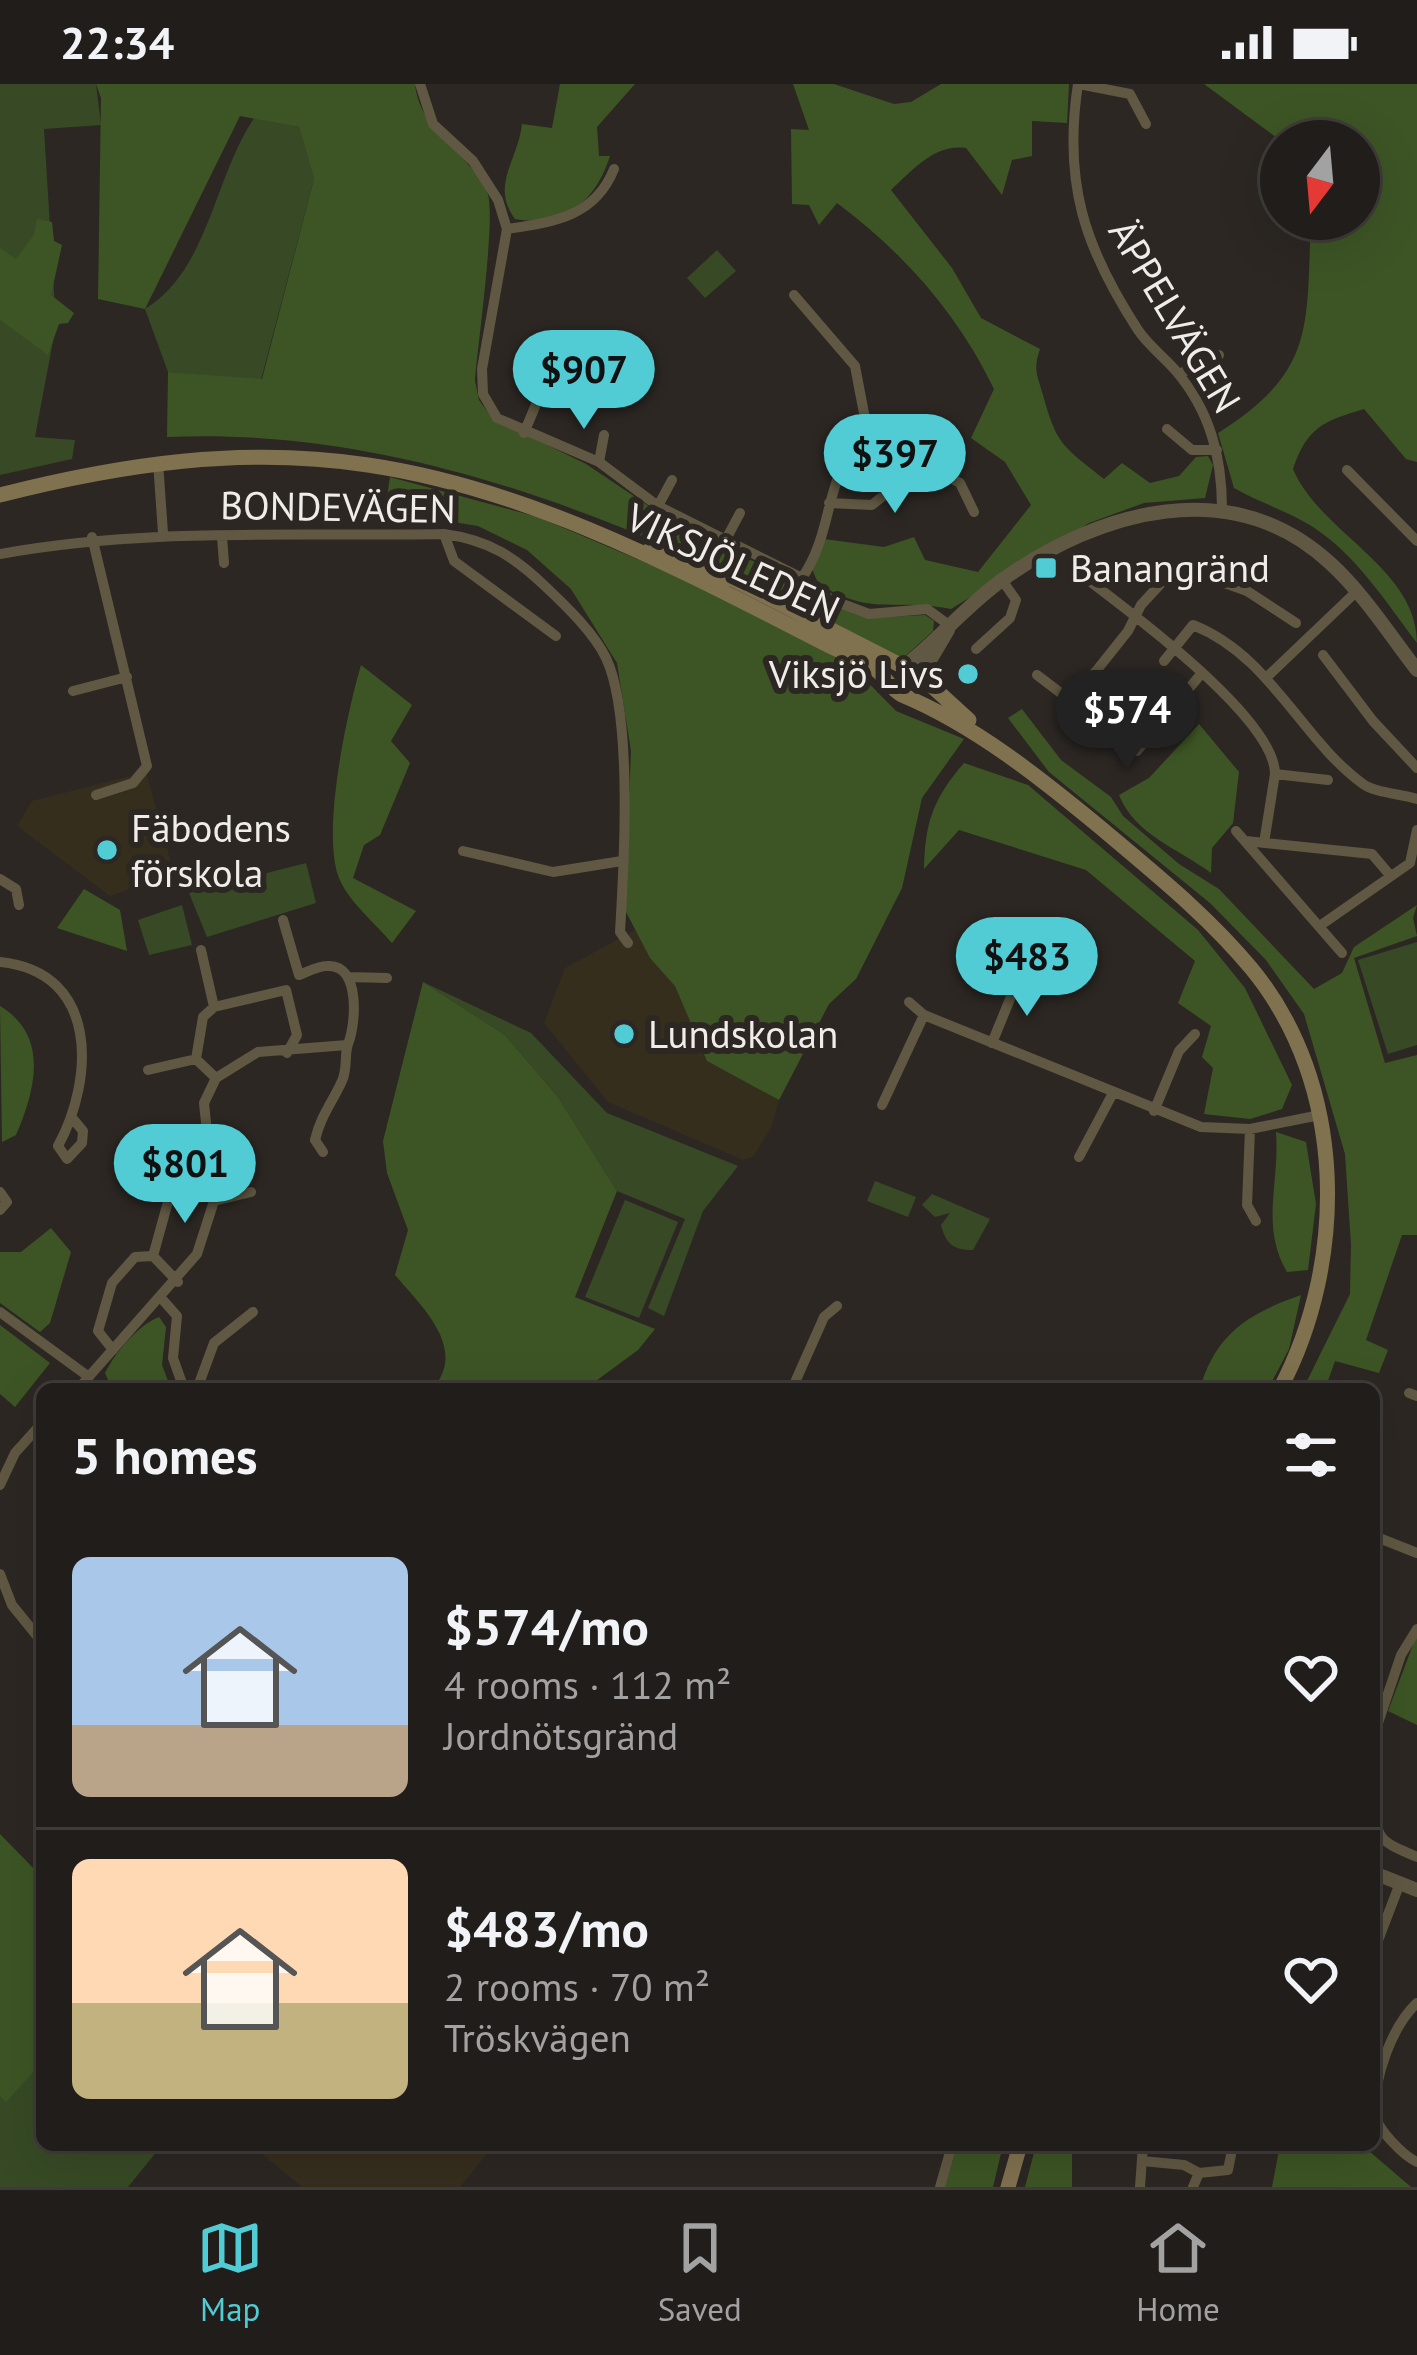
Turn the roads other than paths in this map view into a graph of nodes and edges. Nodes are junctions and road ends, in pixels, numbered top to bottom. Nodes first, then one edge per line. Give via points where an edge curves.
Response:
1 (420, 84) edge
2 (1078, 84) edge
3 (1146, 124) dead end
4 (614, 169) dead end
5 (507, 230) junction
6 (794, 295) dead end
7 (1219, 355) dead end
8 (1179, 374) junction
9 (537, 402) dead end
10 (1167, 429) dead end
11 (524, 433) junction
12 (604, 435) dead end
13 (1217, 450) junction
14 (158, 462) junction
15 (599, 462) junction
16 (1347, 470) dead end
17 (672, 480) dead end
18 (0, 495) edge
19 (829, 503) junction
20 (658, 506) junction
21 (1222, 509) junction
22 (540, 511) junction
23 (740, 512) dead end
24 (974, 512) dead end
25 (163, 533) junction
26 (444, 534) junction
27 (92, 537) junction
28 (222, 537) junction
29 (1417, 541) edge
30 (724, 542) junction
31 (0, 554) edge
32 (224, 563) dead end
33 (802, 578) junction
34 (1087, 579) dead end
35 (1002, 580) junction
36 (1357, 591) junction
37 (1136, 616) junction
38 (1296, 622) dead end
39 (949, 625) junction
40 (556, 636) dead end
41 (1175, 647) junction
42 (976, 649) dead end
43 (1323, 655) dead end
44 (1164, 661) dead end
45 (1415, 665) edge
46 (904, 666) junction
47 (1095, 672) junction
48 (1201, 674) junction
49 (1037, 675) dead end
50 (922, 676) junction
51 (1268, 676) junction
52 (127, 677) junction
53 (892, 684) junction
54 (73, 691) dead end
55 (913, 695) junction
56 (1073, 700) junction
57 (1159, 724) junction
58 (1021, 765) junction
59 (1417, 768) edge
60 (1275, 773) junction
61 (1328, 780) dead end
62 (96, 795) dead end
63 (1417, 799) edge
64 (1417, 830) edge
65 (1236, 831) dead end
66 (1246, 841) junction
67 (1264, 841) junction
68 (464, 851) dead end
69 (1262, 859) junction
70 (622, 861) junction
71 (1389, 874) junction
72 (0, 879) edge
73 (19, 905) dead end
74 (283, 920) dead end
75 (1321, 925) junction
76 (628, 944) dead end
77 (200, 950) dead end
78 (1342, 953) dead end
79 (0, 962) edge
80 (1031, 971) dead end
81 (299, 974) junction
82 (348, 976) junction
83 (387, 977) dead end
84 (286, 990) junction
85 (908, 1002) dead end
86 (214, 1007) junction
87 (924, 1015) junction
88 (1195, 1034) dead end
89 (992, 1043) junction
90 (347, 1045) junction
91 (286, 1053) junction
92 (196, 1059) junction
93 (148, 1070) dead end
94 (216, 1078) junction
95 (1113, 1093) junction
96 (882, 1105) dead end
97 (1154, 1111) junction
98 (1320, 1115) junction
99 (73, 1119) dead end
100 (1250, 1129) junction
101 (323, 1152) dead end
102 (1079, 1157) dead end
103 (131, 1190) dead end
104 (171, 1191) junction
105 (0, 1192) edge
106 (251, 1192) dead end
107 (213, 1195) junction
108 (0, 1210) edge
109 (1256, 1221) dead end
110 (153, 1256) junction
111 (178, 1282) junction
112 (162, 1299) junction
113 (837, 1306) dead end
114 (0, 1312) edge
115 (254, 1312) dead end
116 (113, 1350) junction
117 (89, 1377) junction
118 (84, 1383) edge
119 (182, 1383) edge
120 (199, 1383) edge
121 (795, 1383) edge
122 (1283, 1383) edge
123 (36, 1430) edge
124 (0, 1485) edge
125 (1380, 1538) edge
126 (1417, 1552) edge
127 (0, 1574) edge
128 (1417, 1629) edge
129 (36, 1635) edge
130 (1380, 1696) edge
131 (1380, 1838) edge
132 (1417, 1857) edge
133 (1380, 1875) edge
134 (1400, 1883) junction
135 (1417, 1890) edge
136 (1380, 1935) edge
137 (1417, 2003) edge
138 (1380, 2090) edge
139 (1380, 2128) edge
140 (950, 2151) edge
141 (1017, 2151) edge
142 (1143, 2151) edge
143 (1232, 2151) edge
144 (1142, 2161) junction
145 (1414, 2162) edge
146 (1198, 2173) junction
147 (940, 2187) edge
148 (1008, 2187) edge
149 (1140, 2187) edge
150 (1193, 2187) edge

1 - 5 street via 433,124 473,161
2 - 3 street via 1130,94
2 - 8 street, ÄPPELVÄGEN via 1070,161 1085,228 1140,334
4 - 5 street via 591,205 556,222
5 - 11 street via 483,394 497,418
6 - 19 street via 833,335 861,386 867,429 844,455
7 - 8 street
8 - 13 street, ÄPPELVÄGEN
9 - 11 street
10 - 13 street via 1192,450
11 - 15 street
12 - 15 street
13 - 21 street, ÄPPELVÄGEN
14 - 18 main road, VIKSJÖLEDEN
14 - 22 main road, VIKSJÖLEDEN via 235,456 356,463 484,490
14 - 25 street, BONDEVÄGEN
15 - 20 street
16 - 29 street
17 - 20 street
19 - 24 street via 872,505 904,479 931,472 960,483
19 - 33 street
20 - 30 street
21 - 35 street via 1136,514
21 - 36 street via 1287,532
22 - 46 main road, VIKSJÖLEDEN via 734,580
22 - 53 main road, VIKSJÖLEDEN via 709,584
23 - 30 street
25 - 27 street, BONDEVÄGEN
25 - 28 street, BONDEVÄGEN
26 - 28 street, BONDEVÄGEN
26 - 40 street via 454,561
26 - 70 street, BONDEVÄGEN via 514,556 605,657 619,707
27 - 31 street, BONDEVÄGEN
27 - 52 street
28 - 32 street
30 - 33 street
33 - 39 street via 868,614 927,610
34 - 37 street
35 - 39 street
35 - 42 street via 1015,610
36 - 45 street
36 - 51 street
37 - 38 street via 1177,566 1247,591
37 - 41 street
37 - 47 street
39 - 46 street
39 - 50 street
41 - 44 street
41 - 48 street
41 - 51 street via 1193,625
43 - 59 street
46 - 50 main road, VIKSJÖLEDEN
46 - 53 main road
47 - 56 street
47 - 57 street
48 - 57 street
48 - 60 street via 1269,748
49 - 56 street
50 - 55 main road
50 - 58 main road
51 - 63 street via 1365,786
52 - 54 street
52 - 62 street via 147,766 134,783
53 - 55 main road, VIKSJÖLEDEN
55 - 58 main road
56 - 57 street via 1137,751
58 - 98 main road via 1197,911 1252,970 1304,1058
60 - 61 street
60 - 67 street
64 - 71 street via 1410,862
65 - 66 street
66 - 67 street
66 - 69 street
67 - 69 street
67 - 71 street via 1372,854
68 - 70 street via 553,872
69 - 75 street
70 - 76 street, BONDEVÄGEN via 620,932
71 - 75 street
72 - 73 street via 16,889
74 - 81 street
75 - 78 street
77 - 86 street
79 - 99 street via 53,986 79,1017 86,1058
80 - 89 street via 1017,982
81 - 82 street via 327,965
81 - 84 street
82 - 83 street
82 - 90 street via 357,1026
84 - 86 street
84 - 91 street via 297,1035
85 - 87 street
86 - 92 street via 202,1017
87 - 89 street
87 - 96 street
88 - 97 street
89 - 95 street
90 - 91 street
90 - 101 street via 341,1085 322,1108 315,1140
91 - 94 street via 258,1052
92 - 93 street
92 - 94 street
94 - 107 street via 204,1103
95 - 97 street
95 - 102 street
97 - 100 street via 1201,1127
98 - 100 street
98 - 122 main road via 1329,1207 1319,1284
100 - 109 street via 1247,1205
103 - 104 street
104 - 107 street
104 - 110 street
105 - 108 street via 7,1202
106 - 107 street
107 - 111 street via 197,1254
110 - 111 street
110 - 116 street via 135,1257 112,1283 98,1331
111 - 112 street
112 - 116 street
112 - 119 street via 177,1316 173,1358
113 - 121 street via 824,1317
114 - 117 street
115 - 120 street via 214,1343
116 - 117 street
117 - 118 street
123 - 124 street
125 - 126 street
127 - 129 street
128 - 130 street
131 - 132 street
133 - 134 street
134 - 135 street
134 - 136 street
137 - 138 street via 1390,2043
139 - 145 street
140 - 147 street
141 - 148 main road
142 - 144 street
143 - 146 street via 1228,2170
144 - 146 street
144 - 149 street
146 - 150 street

